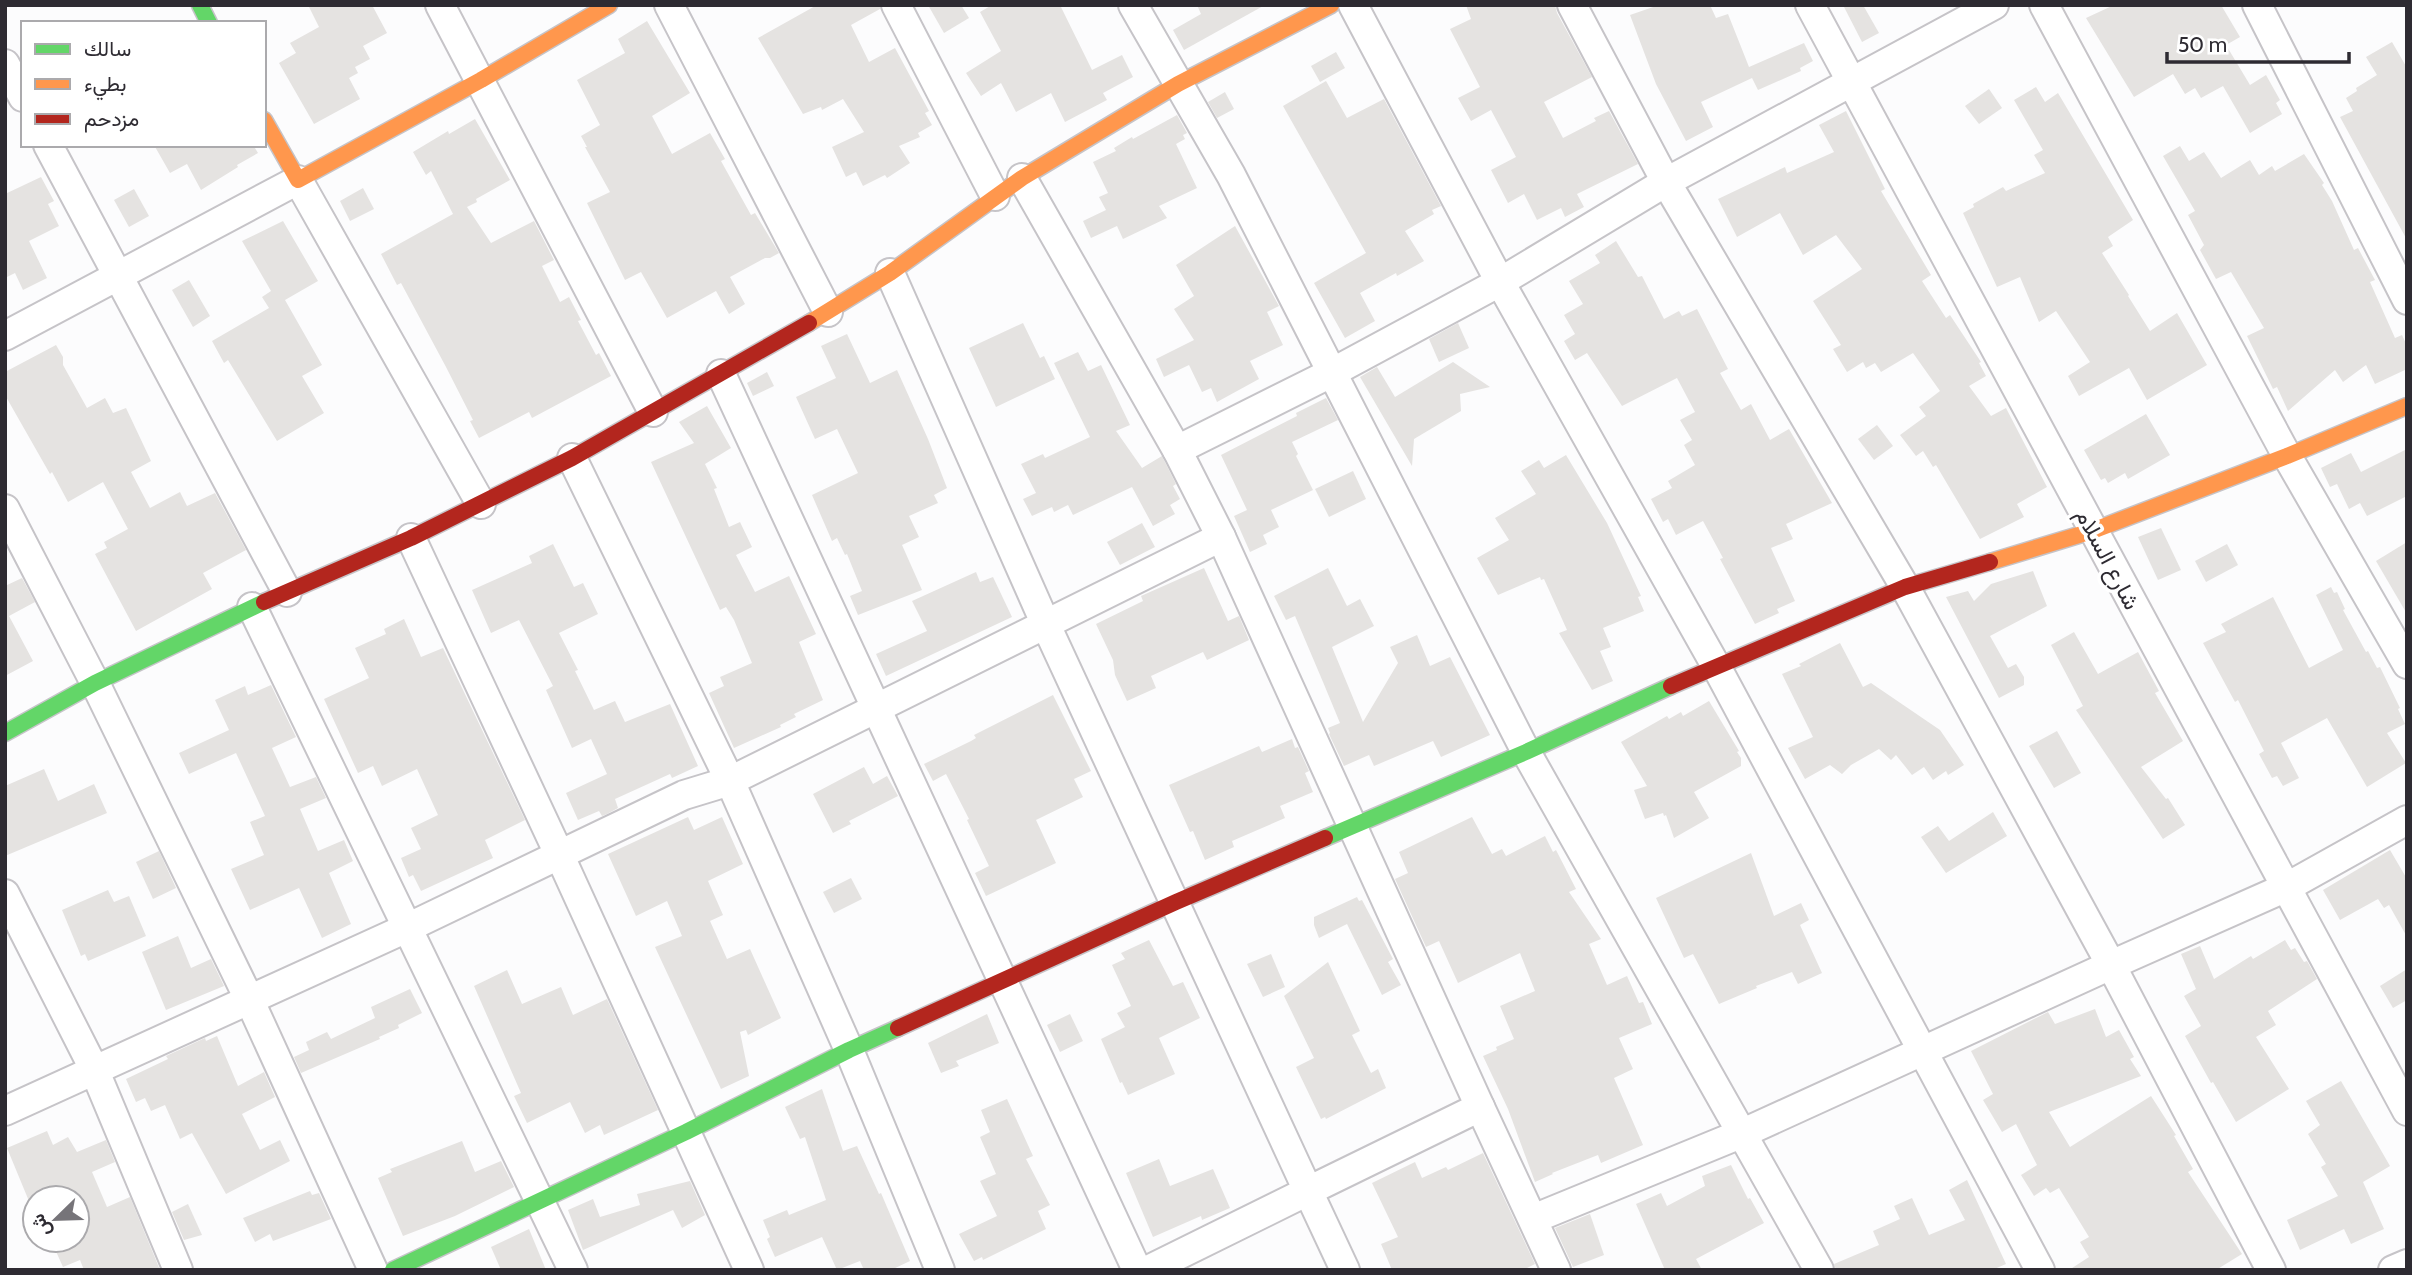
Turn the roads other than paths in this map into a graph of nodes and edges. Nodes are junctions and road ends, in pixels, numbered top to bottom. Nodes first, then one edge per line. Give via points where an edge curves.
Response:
1 (200, 5) edge
2 (440, 5) edge
3 (609, 5) edge
4 (668, 5) edge
5 (897, 5) edge
6 (1133, 5) edge
7 (1331, 5) edge
8 (1353, 5) edge
9 (1572, 5) edge
10 (1810, 5) edge
11 (1994, 5) edge
12 (2044, 5) edge
13 (2257, 5) edge
14 (208, 21) edge
15 (5, 64) edge
16 (481, 80) junction
17 (1853, 82) junction
18 (1178, 84) junction
19 (21, 93) edge
20 (266, 124) edge
21 (49, 147) edge
22 (1023, 178) junction
23 (298, 180) junction
24 (1666, 182) junction
25 (995, 196) junction
26 (890, 273) junction
27 (118, 277) junction
28 (1500, 282) junction
29 (2407, 300) edge
30 (828, 312) junction
31 (5, 336) edge
32 (1333, 372) junction
33 (721, 374) junction
34 (2407, 406) edge
35 (653, 412) junction
36 (1177, 450) junction
37 (2287, 456) junction
38 (572, 458) junction
39 (481, 504) junction
40 (5, 509) edge
41 (2092, 531) junction
42 (1222, 537) junction
43 (411, 538) junction
44 (1905, 587) junction
45 (287, 592) junction
46 (252, 607) junction
47 (1046, 625) junction
48 (2407, 664) edge
49 (1716, 666) junction
50 (95, 683) junction
51 (876, 709) junction
52 (5, 733) edge
53 (1526, 752) junction
54 (730, 781) junction
55 (2407, 820) edge
56 (1352, 825) junction
57 (559, 854) junction
58 (2287, 887) junction
59 (5, 894) edge
60 (1176, 902) junction
61 (409, 927) junction
62 (2111, 965) junction
63 (1003, 982) junction
64 (249, 999) junction
65 (849, 1050) junction
66 (1923, 1052) junction
67 (94, 1069) junction
68 (1480, 1107) junction
69 (5, 1111) edge
70 (2407, 1111) edge
71 (687, 1132) junction
72 (1743, 1133) junction
73 (1308, 1191) junction
74 (538, 1200) junction
75 (1533, 1219) junction
76 (2407, 1264) edge
77 (178, 1270) edge
78 (373, 1270) edge
79 (393, 1270) edge
80 (573, 1270) edge
81 (749, 1270) edge
82 (940, 1270) edge
83 (1137, 1270) edge
84 (1148, 1270) edge
85 (1345, 1270) edge
86 (1556, 1270) edge
87 (1819, 1270) edge
88 (2040, 1270) edge
89 (2271, 1270) edge
90 (2393, 1270) edge

1 - 14 street
2 - 16 street
3 - 16 street
4 - 30 street
5 - 25 street
6 - 18 street
7 - 18 street
8 - 28 street
9 - 24 street
10 - 17 street, شارع السلام
11 - 17 street
12 - 37 street
13 - 29 street
15 - 19 street
16 - 23 street
16 - 35 street
17 - 24 street
17 - 41 street, شارع السلام
18 - 22 street
18 - 32 street via 1231,175
20 - 23 street
21 - 27 street
22 - 25 street
22 - 36 street
23 - 27 street
23 - 39 street
24 - 28 street
24 - 44 street
25 - 26 street
26 - 30 street
26 - 47 street
27 - 31 street
27 - 45 street
28 - 32 street
28 - 49 street
30 - 33 street
32 - 36 street
32 - 53 street
33 - 35 street
33 - 51 street
34 - 37 street
35 - 38 street
36 - 42 street
37 - 41 street
37 - 48 street
38 - 39 street
38 - 54 street
39 - 43 street
40 - 50 street
41 - 44 street
41 - 58 street, شارع السلام
42 - 47 street
42 - 56 street
43 - 45 street
43 - 57 street
44 - 49 street
44 - 62 street
45 - 46 street
46 - 50 street
46 - 61 street
47 - 51 street
47 - 60 street
49 - 53 street
49 - 66 street
50 - 52 street
50 - 64 street
51 - 54 street
51 - 63 street
53 - 56 street
53 - 72 street
54 - 57 street via 684,794
54 - 65 street
55 - 58 street
56 - 60 street
56 - 68 street
57 - 61 street
57 - 71 street
58 - 62 street
58 - 70 street, شارع السلام
59 - 67 street
60 - 63 street
60 - 73 street
61 - 64 street
61 - 74 street
62 - 66 street
62 - 89 street
63 - 65 street
63 - 83 street
64 - 67 street
64 - 78 street
65 - 71 street
65 - 82 street
66 - 72 street
66 - 88 street
67 - 69 street
67 - 77 street
68 - 73 street
68 - 75 street
71 - 74 street
71 - 81 street
72 - 75 street
72 - 87 street
73 - 84 street
73 - 85 street
74 - 79 street
74 - 80 street
75 - 86 street
76 - 90 street

